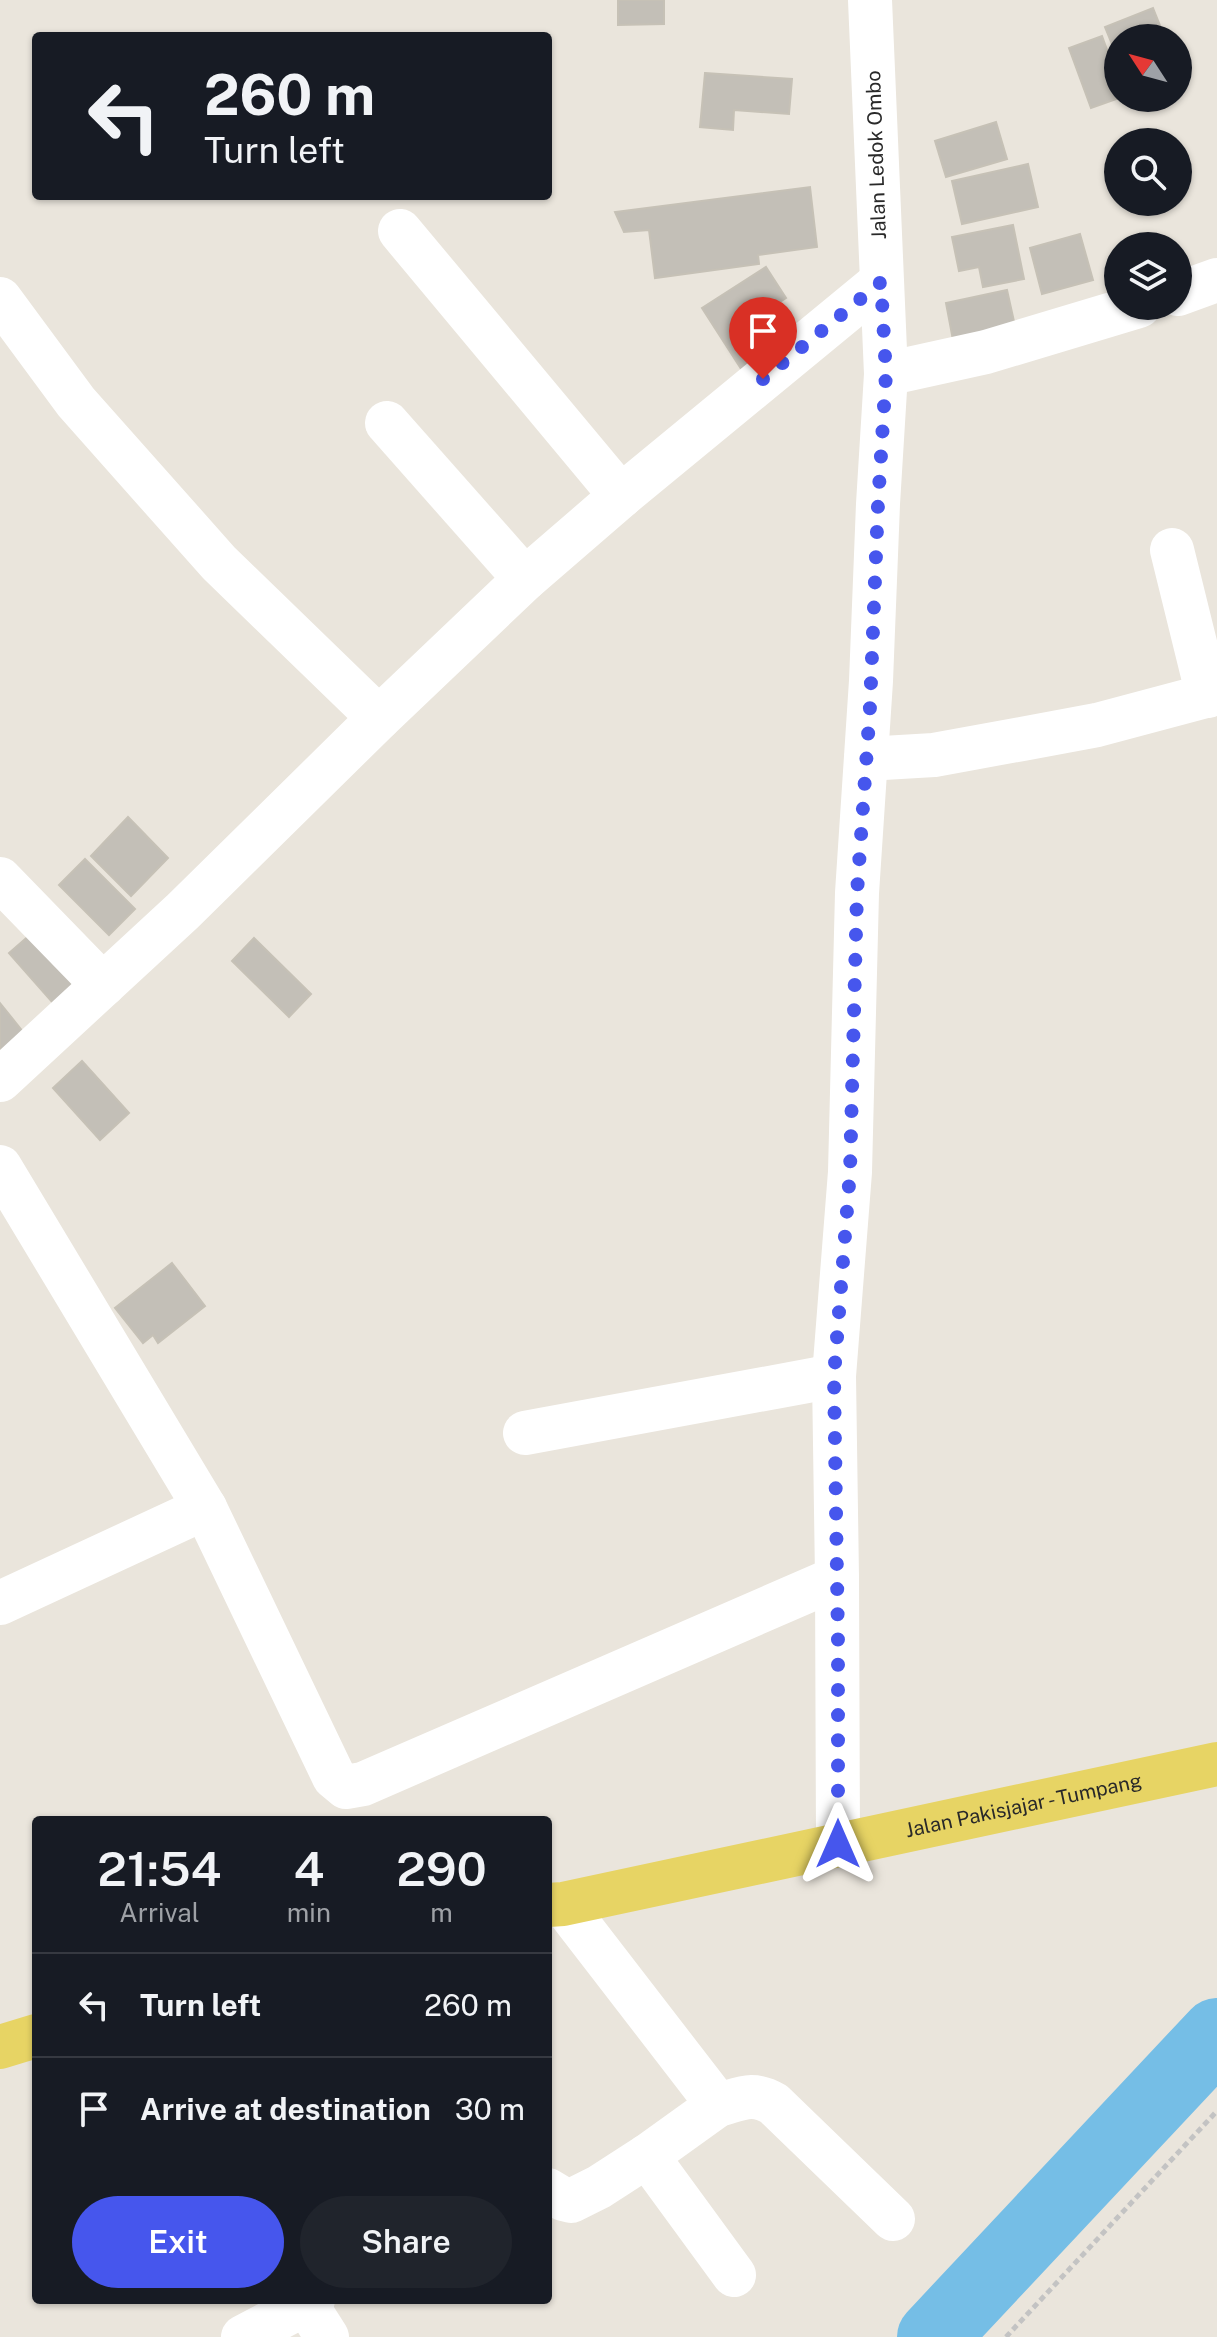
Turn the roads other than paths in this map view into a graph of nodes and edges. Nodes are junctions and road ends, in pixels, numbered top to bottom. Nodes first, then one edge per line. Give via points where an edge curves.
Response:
1 (870, 0) edge
2 (400, 231) dead end
3 (1217, 280) edge
4 (881, 282) junction
5 (1192, 289) edge
6 (0, 299) edge
7 (1104, 317) edge
8 (886, 374) junction
9 (387, 423) dead end
10 (621, 496) junction
11 (1172, 550) dead end
12 (525, 579) junction
13 (1212, 694) edge
14 (379, 718) junction
15 (866, 759) junction
16 (0, 879) edge
17 (103, 985) junction
18 (0, 1080) edge
19 (0, 1167) edge
20 (834, 1376) junction
21 (525, 1433) dead end
22 (205, 1508) junction
23 (837, 1578) junction
24 (0, 1603) edge
25 (1217, 1764) edge
26 (838, 1844) junction
27 (556, 1904) edge
28 (32, 2037) edge
29 (0, 2047) edge
30 (718, 2105) junction
31 (647, 2156) junction
32 (552, 2192) edge
33 (893, 2219) dead end
34 (734, 2275) dead end
35 (315, 2314) edge
36 (243, 2337) edge

1 - 4 street, Jalan Ledok Ombo
2 - 10 street
3 - 5 street
4 - 8 street, Jalan Ledok Ombo
4 - 10 street
6 - 14 street via 76,402 219,563
7 - 8 street via 986,352
8 - 15 street, Jalan Ledok Ombo
9 - 12 street
10 - 12 street
11 - 13 street
12 - 14 street
13 - 15 street via 1097,725 934,755
14 - 17 street
15 - 20 street, Jalan Ledok Ombo via 850,1172
16 - 17 street
17 - 18 street
19 - 22 street
20 - 21 street
20 - 23 street, Jalan Ledok Ombo
22 - 23 street via 334,1777 346,1787
22 - 24 street
23 - 26 street, Jalan Ledok Ombo
25 - 26 main road, Jalan Pakisjajar - Tumpang
26 - 27 main road, Jalan Pakisjajar - Tumpang
27 - 30 street
28 - 29 main road
30 - 31 street
30 - 33 street via 752,2095 774,2104
31 - 32 street via 571,2201
31 - 34 street
35 - 36 street

